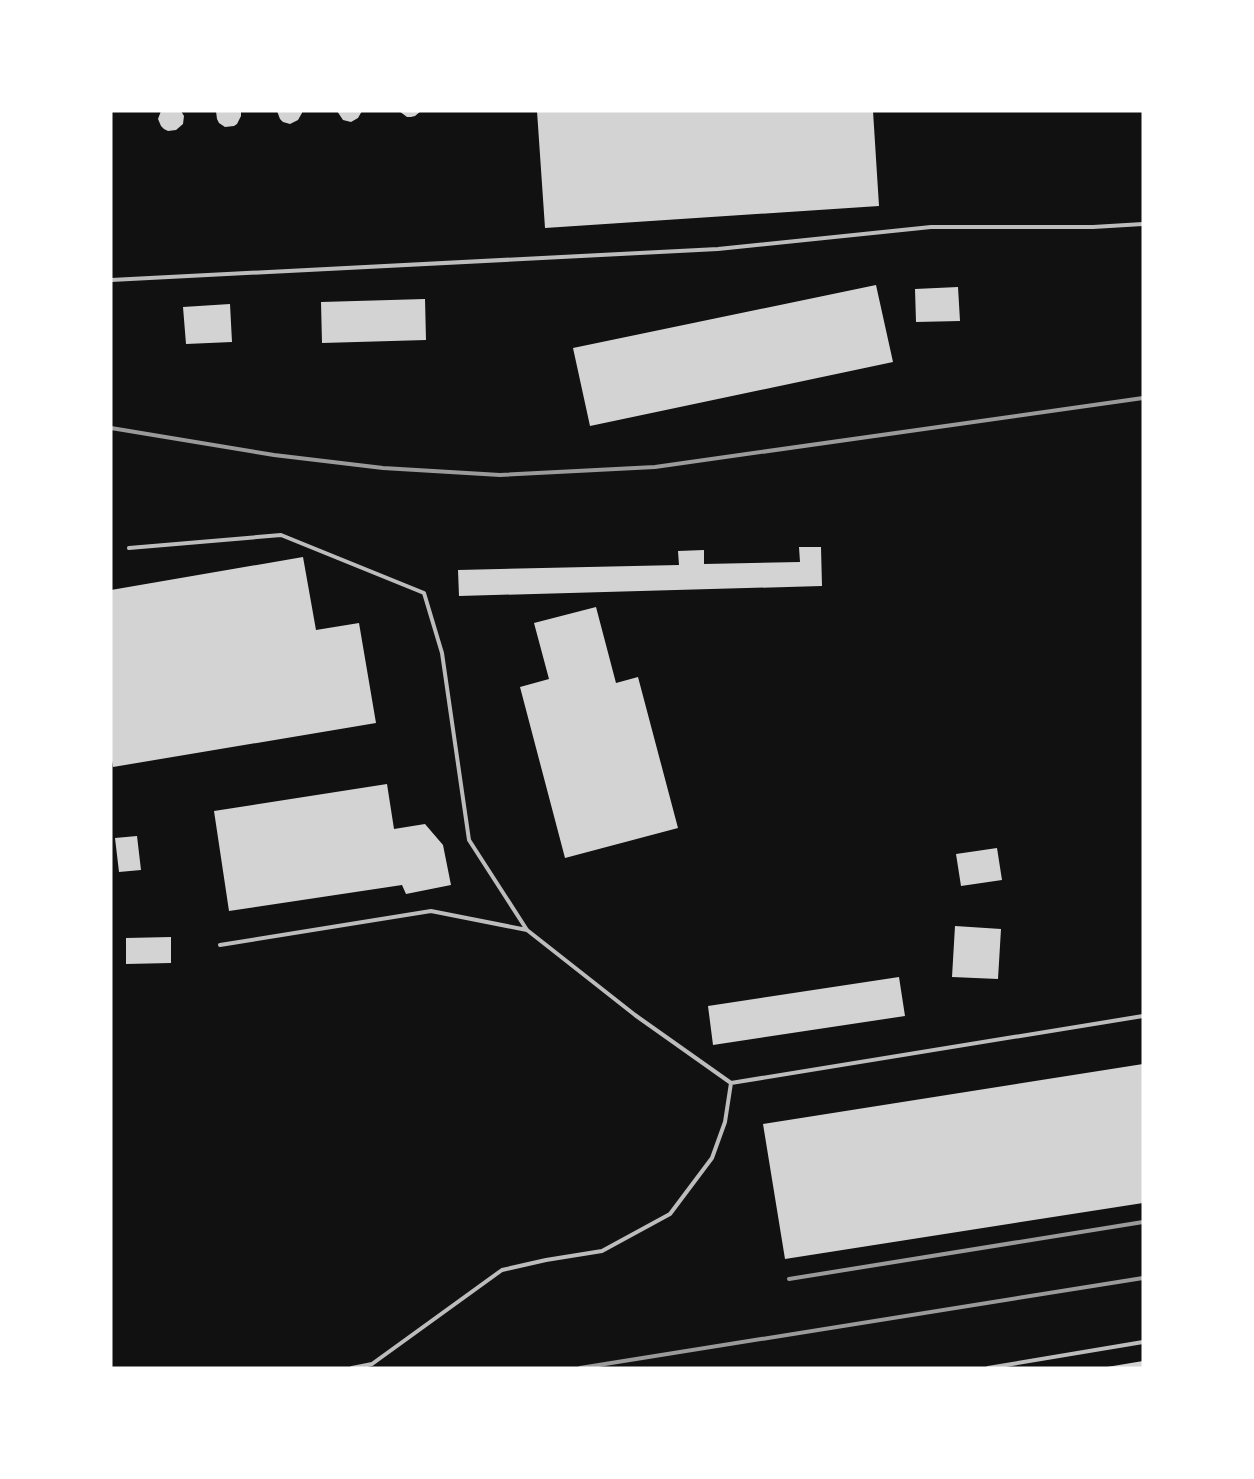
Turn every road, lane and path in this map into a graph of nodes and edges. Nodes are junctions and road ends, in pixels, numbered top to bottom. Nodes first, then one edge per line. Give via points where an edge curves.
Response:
1 (1143, 224) edge
2 (111, 280) edge
3 (130, 548) dead end
4 (527, 930) junction
5 (220, 945) dead end
6 (1143, 1016) edge
7 (731, 1083) junction
8 (1143, 1342) edge
9 (352, 1368) edge
10 (988, 1368) edge

1 - 2 lane via 932,227 718,249
3 - 4 lane via 281,535 424,593 442,653 469,840
4 - 5 lane via 431,911
4 - 7 lane via 635,1015
6 - 7 lane
7 - 9 lane via 725,1122 712,1158 670,1214 602,1251 502,1270 372,1364
8 - 10 lane

